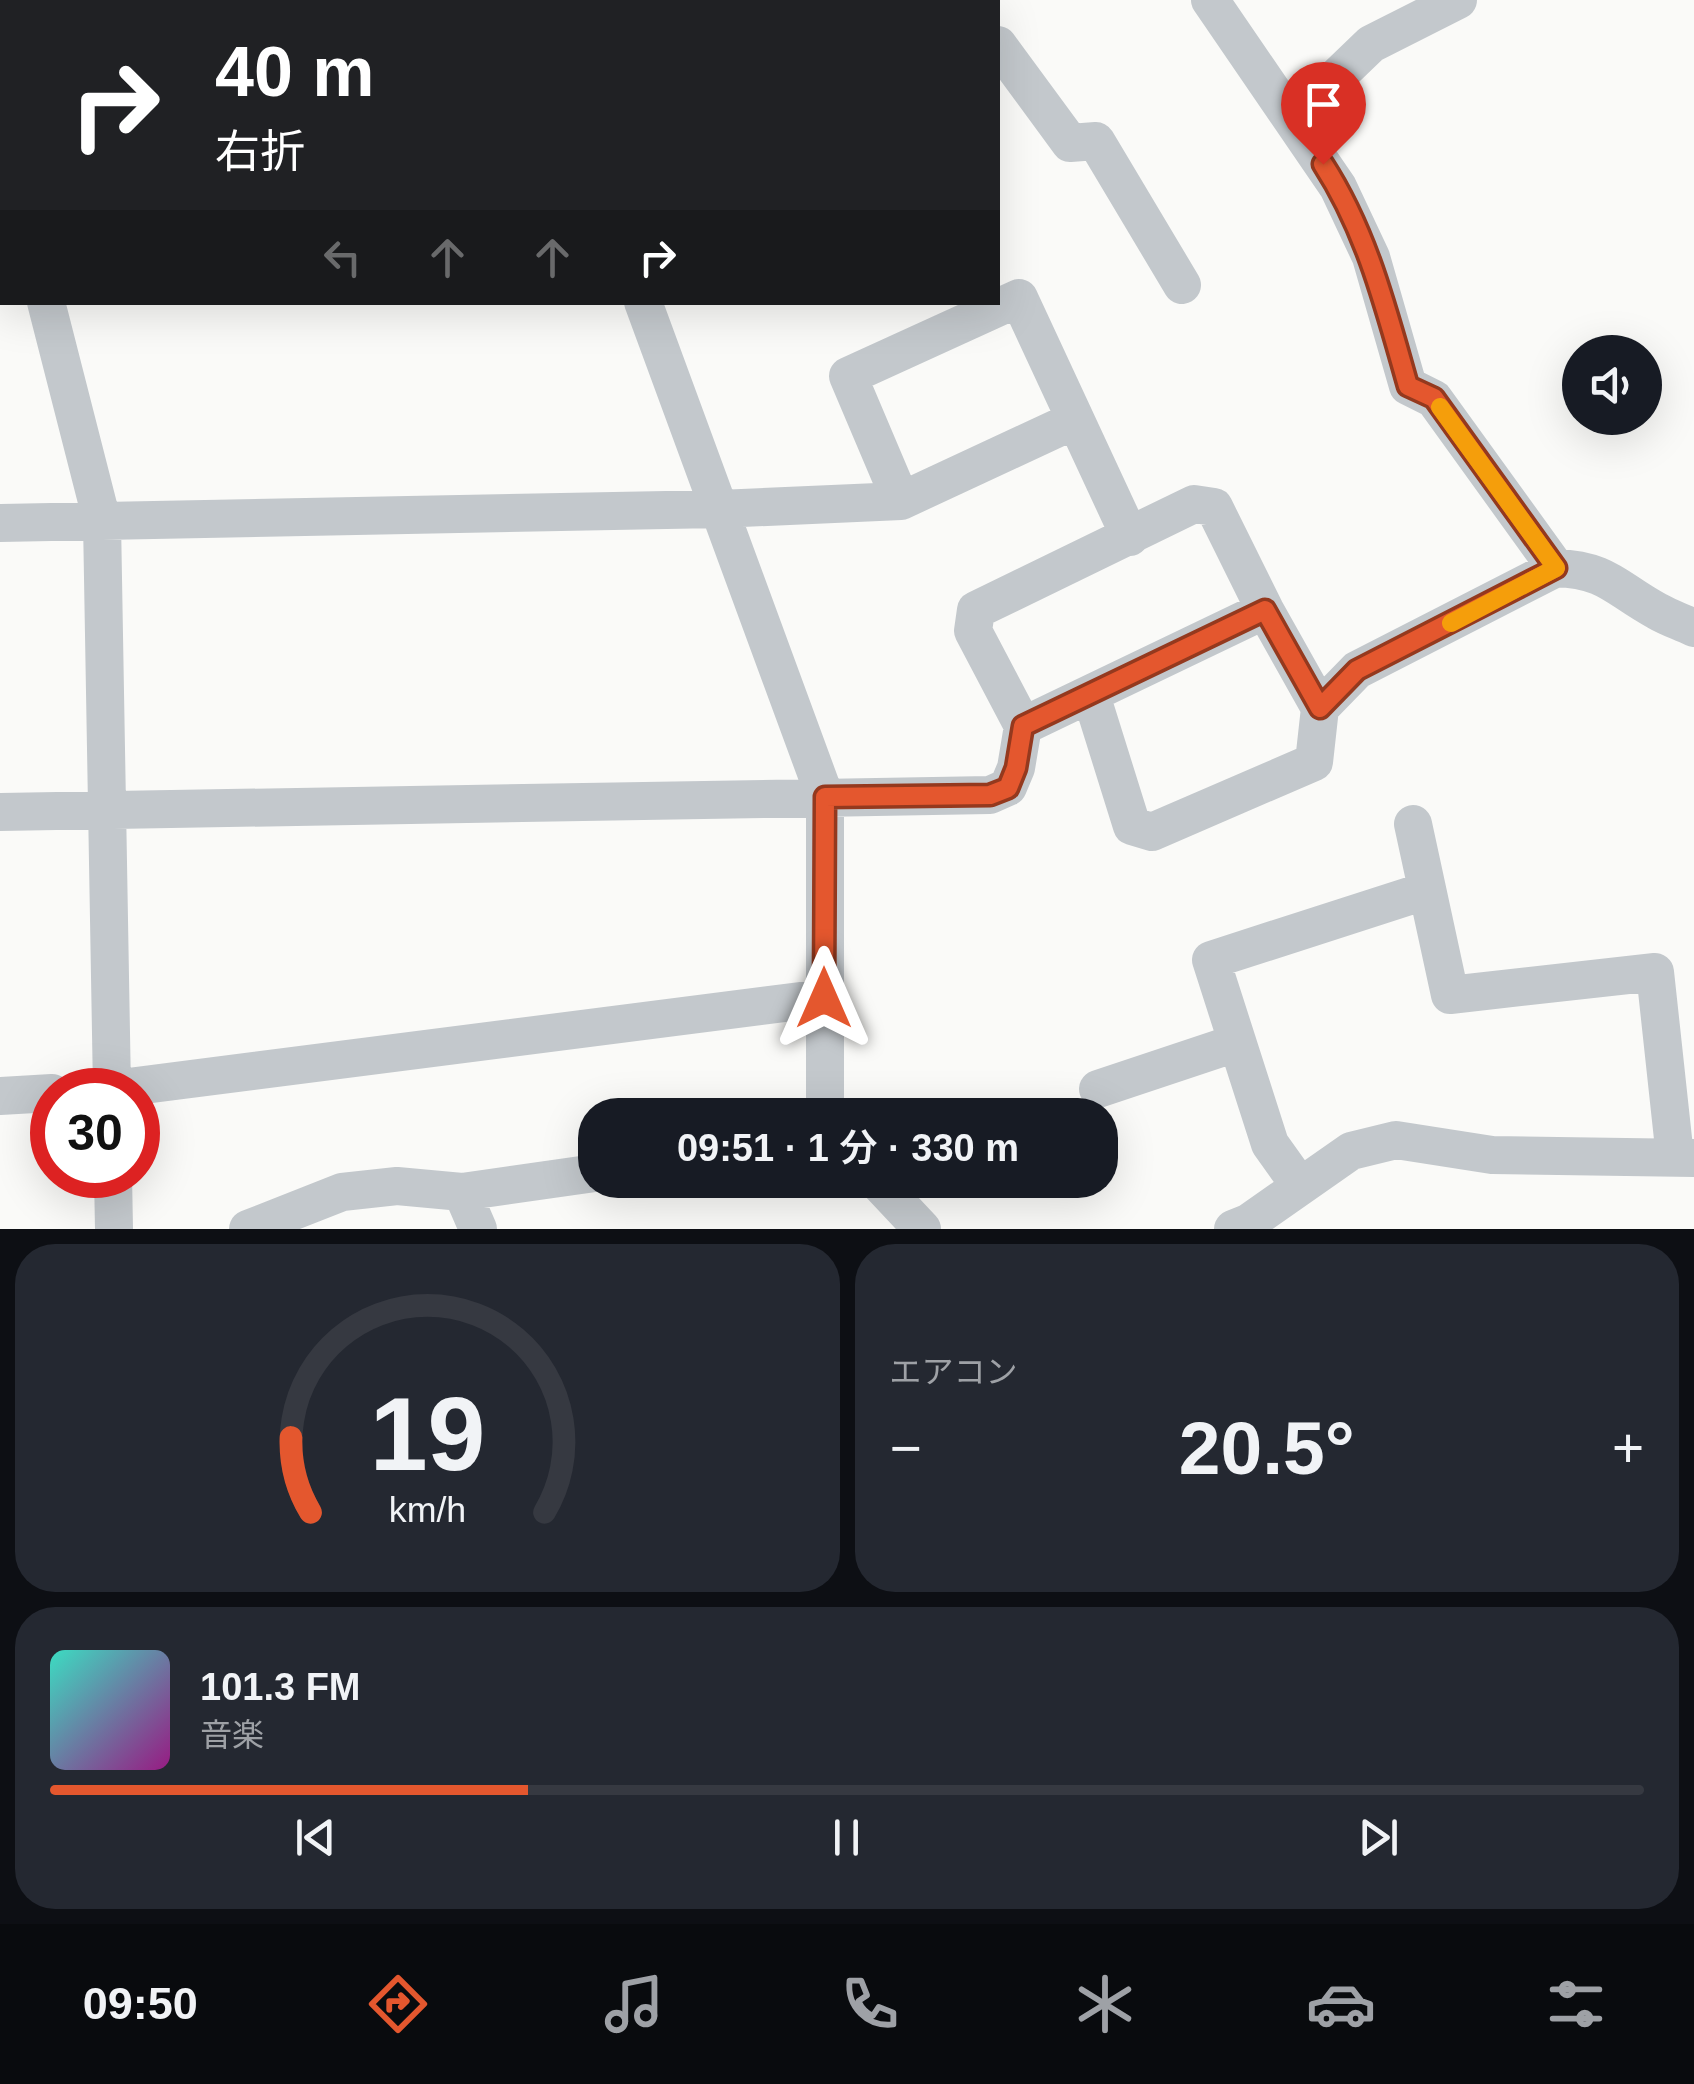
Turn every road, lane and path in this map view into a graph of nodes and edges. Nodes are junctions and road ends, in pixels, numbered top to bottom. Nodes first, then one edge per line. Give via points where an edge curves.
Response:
1 (1210, 0) edge
2 (1458, 0) edge
3 (1000, 48) edge
4 (1293, 118) junction
5 (1182, 285) dead end
6 (47, 305) edge
7 (644, 305) edge
8 (1076, 420) junction
9 (901, 501) junction
10 (720, 509) junction
11 (102, 522) junction
12 (0, 523) edge
13 (1130, 537) junction
14 (1556, 568) junction
15 (1265, 610) junction
16 (1694, 628) edge
17 (1091, 695) junction
18 (1320, 708) junction
19 (1023, 726) junction
20 (825, 797) junction
21 (108, 810) junction
22 (0, 812) edge
23 (1413, 824) dead end
24 (1425, 890) junction
25 (824, 998) junction
26 (1236, 1043) junction
27 (1679, 1052) edge
28 (109, 1068) edge
29 (160, 1083) edge
30 (1098, 1089) dead end
31 (30, 1094) edge
32 (0, 1096) edge
33 (825, 1098) edge
34 (1684, 1158) edge
35 (578, 1175) edge
36 (1300, 1186) junction
37 (462, 1192) junction
38 (113, 1198) edge
39 (893, 1198) edge
40 (1252, 1224) edge
41 (265, 1226) edge
42 (114, 1229) edge
43 (478, 1229) edge
44 (922, 1229) edge

1 - 4 street
2 - 4 street via 1370,44
3 - 5 street via 1070,143 1096,140
4 - 14 street via 1338,187 1371,258 1408,386 1434,398
6 - 11 street
7 - 10 street
8 - 9 street
8 - 9 street via 1019,298 865,368 848,376
8 - 13 street
9 - 10 street
10 - 11 street
10 - 20 street
11 - 12 street
11 - 21 street
13 - 15 street via 1194,504 1214,506
13 - 19 street via 976,610 974,632
14 - 16 street via 1609,579
14 - 18 street via 1357,670
15 - 17 street
15 - 18 street
17 - 18 street via 1132,826 1152,832 1314,762
17 - 19 street
19 - 20 street via 1008,788 990,795
20 - 21 street
20 - 25 street
21 - 22 street
21 - 28 street
23 - 24 street
24 - 26 street via 1211,960
24 - 27 street via 1450,995 1655,972
25 - 29 street
25 - 33 street
26 - 30 street
26 - 36 street via 1270,1144
27 - 34 street
31 - 32 street
34 - 36 street via 1492,1155 1396,1140 1351,1151
35 - 37 street
36 - 40 street
37 - 41 street via 397,1186 342,1192
37 - 43 street
38 - 42 street
39 - 44 street

